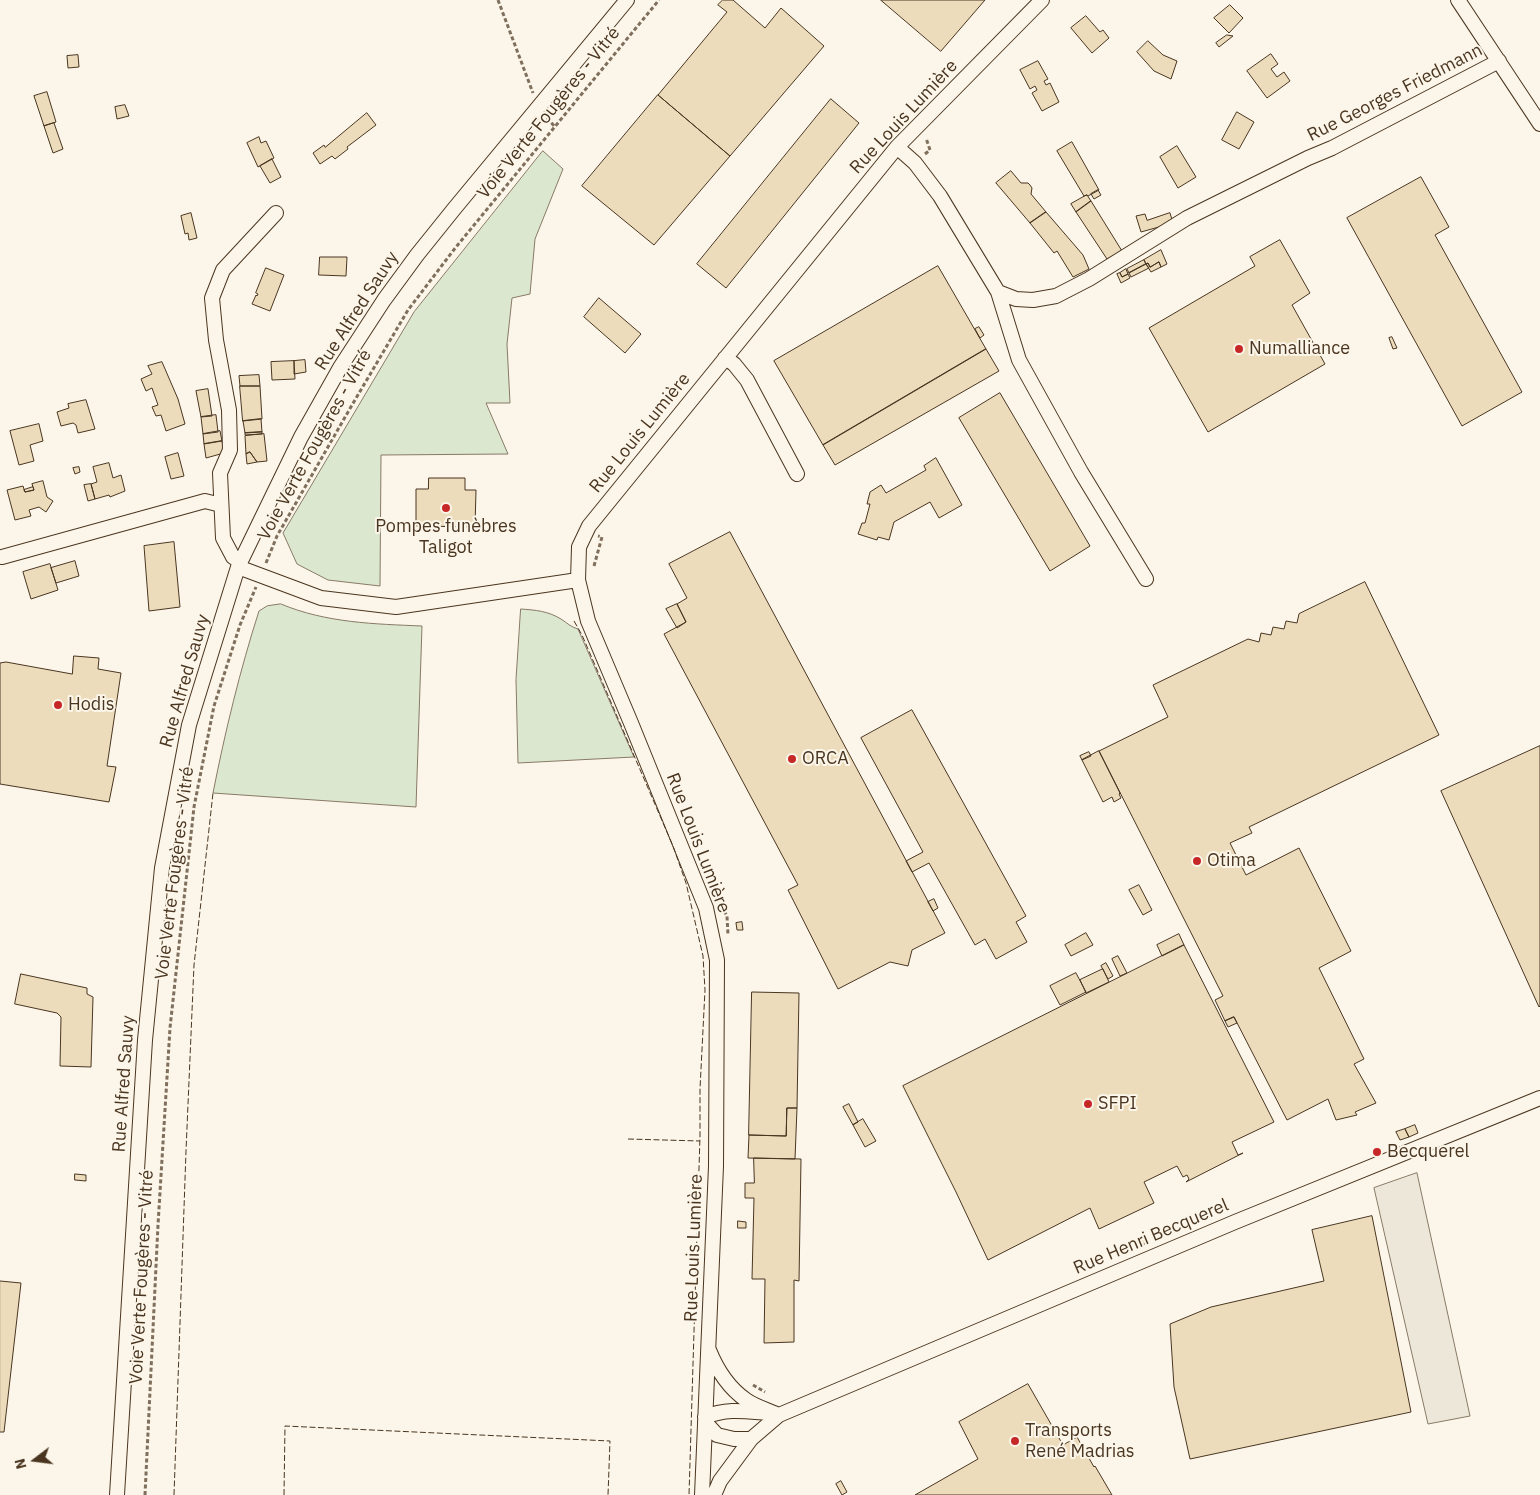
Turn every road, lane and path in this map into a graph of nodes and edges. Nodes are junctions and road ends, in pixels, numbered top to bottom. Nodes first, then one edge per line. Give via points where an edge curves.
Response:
1 (498, 0) edge
2 (626, 0) edge
3 (659, 0) edge
4 (1042, 0) edge
5 (1458, 0) edge
6 (1499, 61) junction
7 (538, 107) junction
8 (1540, 124) edge
9 (555, 127) junction
10 (897, 147) junction
11 (276, 214) dead end
12 (998, 292) junction
13 (725, 358) junction
14 (797, 474) dead end
15 (221, 505) junction
16 (586, 531) junction
17 (2, 557) dead end
18 (240, 564) junction
19 (594, 566) dead end
20 (261, 576) junction
21 (1146, 579) dead end
22 (578, 580) junction
23 (720, 902) dead end
24 (728, 936) dead end
25 (1540, 1098) edge
26 (708, 1347) junction
27 (748, 1382) dead end
28 (768, 1394) dead end
29 (779, 1415) junction
30 (705, 1419) junction
31 (751, 1440) junction
32 (116, 1495) edge
33 (145, 1495) edge
34 (702, 1495) edge
35 (714, 1495) edge

1 - 7 path
2 - 7 street, Rue Alfred Sauvy
3 - 9 path, Voie Verte Fougères - Vitré
4 - 10 street, Rue Louis Lumière
5 - 6 street, Rue Georges Friedmann
6 - 8 street, Rue Georges Friedmann
6 - 12 street, Rue Georges Friedmann via 1332,148 1187,218 1056,296 1016,299
7 - 9 path
7 - 18 street, Rue Alfred Sauvy via 447,216 384,300 341,366 302,437
9 - 20 path, Voie Verte Fougères - Vitré via 408,310 277,536
10 - 12 street via 915,163 940,196
10 - 13 street, Rue Louis Lumière
11 - 15 street via 223,270 212,298 229,410 230,450 220,473
12 - 21 street via 1019,360 1081,472
13 - 14 street via 746,380
13 - 16 street, Rue Louis Lumière
15 - 17 street via 205,501
15 - 18 street via 223,538
16 - 19 path via 602,537
16 - 22 street, Rue Louis Lumière via 579,547
18 - 20 street
18 - 32 street, Rue Alfred Sauvy via 189,725 162,868 145,1040
20 - 22 street via 321,598 396,607
20 - 33 path, Voie Verte Fougères - Vitré via 240,625 214,706 194,807 170,1028
22 - 26 street, Rue Louis Lumière via 588,621 706,908 717,960 716,1166
23 - 24 path via 727,916
25 - 29 street, Rue Henri Becquerel via 1235,1222
26 - 29 street via 718,1370 732,1389 747,1401
26 - 30 street, Rue Louis Lumière
27 - 28 path
29 - 30 street, Rue Henri Becquerel via 721,1411
29 - 31 street, Rue Henri Becquerel
30 - 31 street via 717,1435
30 - 34 street, Rue Louis Lumière
31 - 35 street, Rue Henri Becquerel via 720,1481

